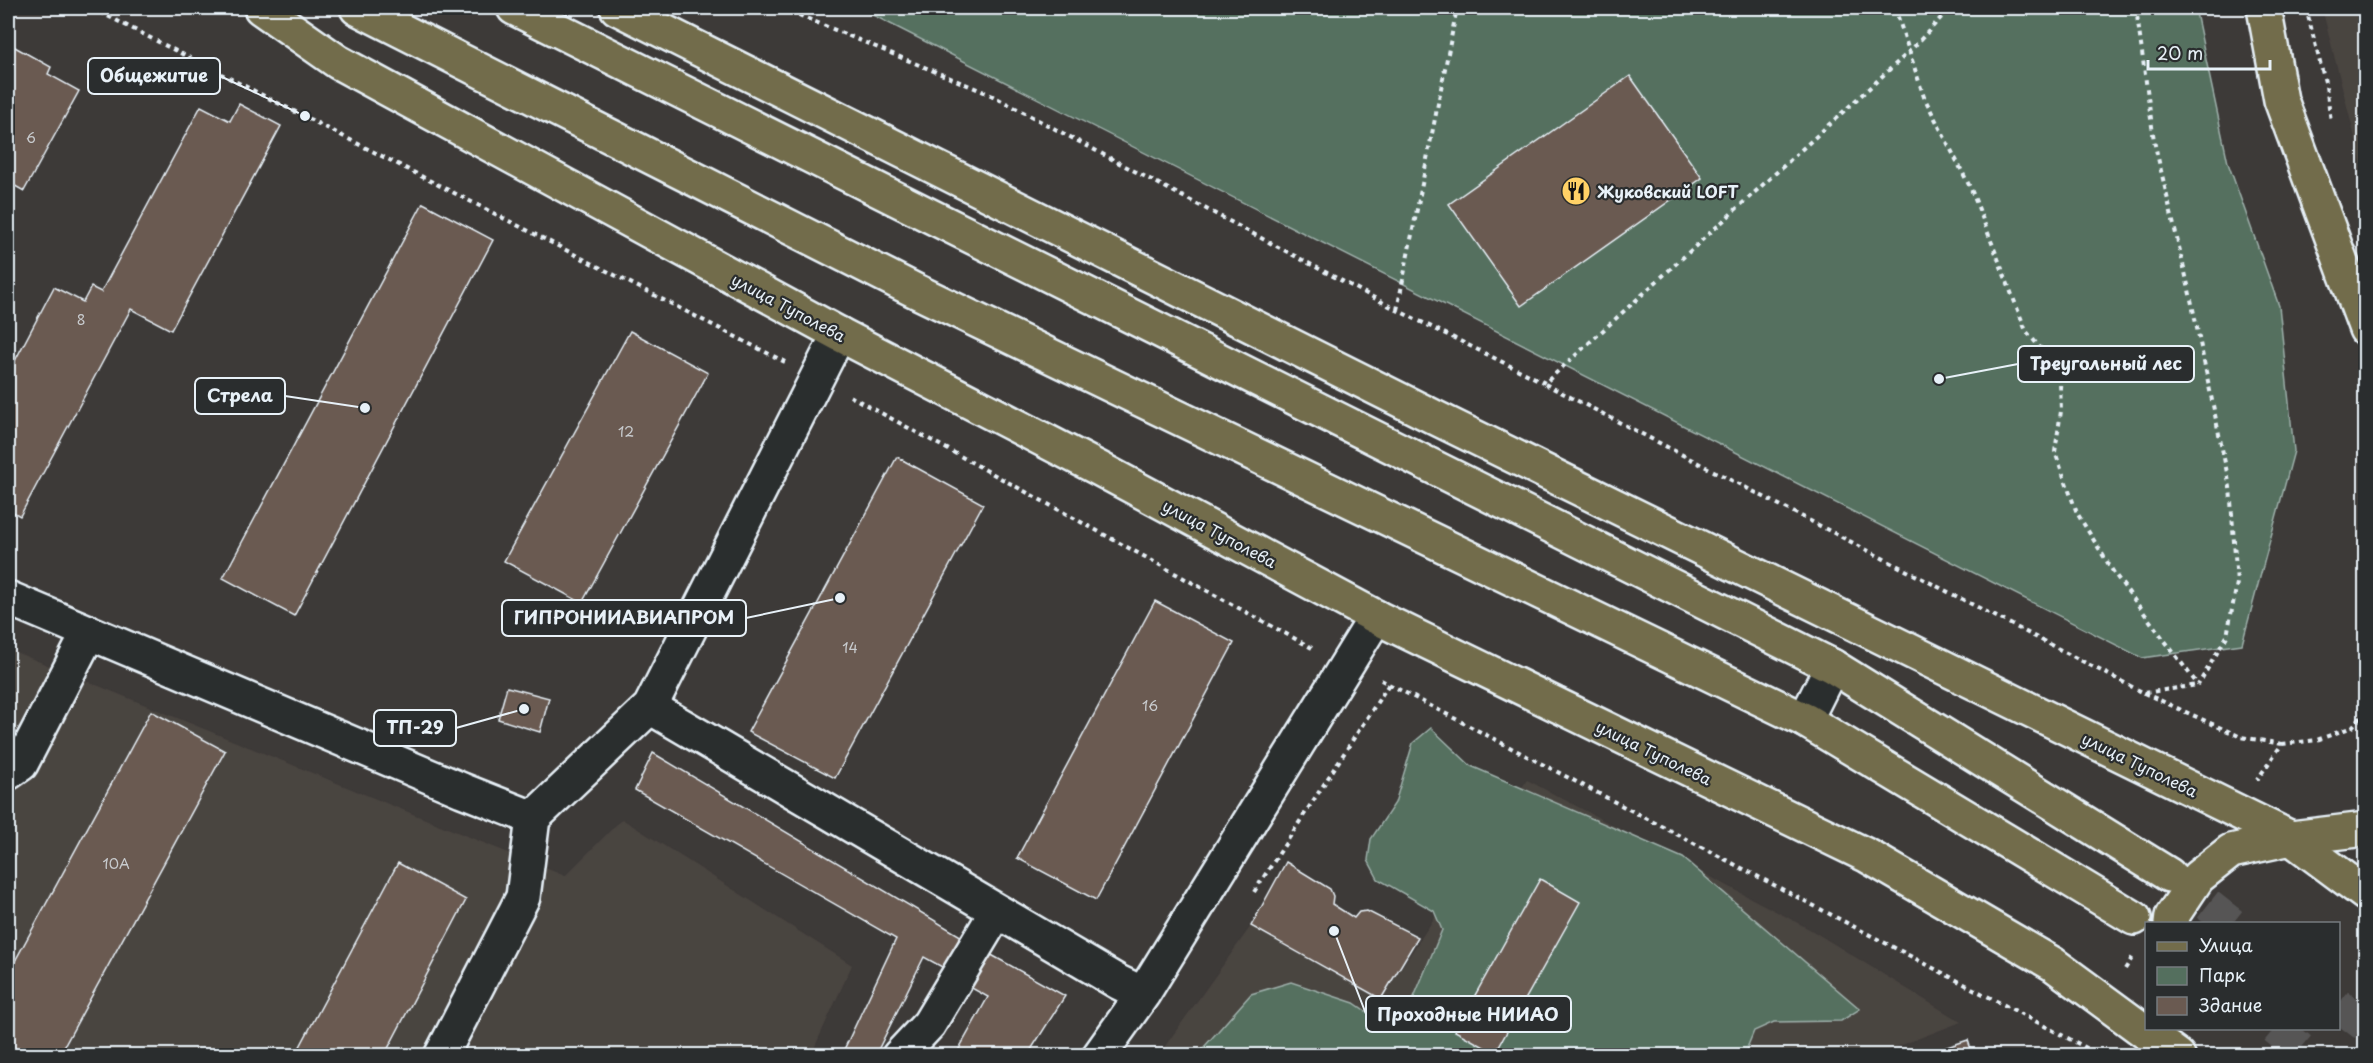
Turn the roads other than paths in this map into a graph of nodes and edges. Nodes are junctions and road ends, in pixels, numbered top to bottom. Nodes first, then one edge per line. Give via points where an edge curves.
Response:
1 (261, 8) edge
2 (357, 8) edge
3 (514, 8) edge
4 (617, 8) edge
5 (2264, 8) edge
6 (2366, 329) edge
7 (839, 334) junction
8 (8, 598) edge
9 (1376, 617) junction
10 (89, 632) junction
11 (1832, 666) junction
12 (650, 707) junction
13 (1805, 720) junction
14 (8, 773) edge
15 (533, 818) junction
16 (2366, 829) edge
17 (2290, 838) junction
18 (2169, 875) tunnel mouth
19 (2366, 894) edge
20 (997, 911) junction
21 (2134, 918) dead end
22 (2170, 922) edge
23 (1143, 994) junction
24 (2175, 1030) edge
25 (441, 1056) edge
26 (899, 1056) edge
27 (1099, 1056) edge
28 (2178, 1056) edge
29 (2185, 1056) edge

1 - 7 main road, улица Туполева via 338,62
2 - 13 main road via 925,295
3 - 11 main road
4 - 17 main road, улица Туполева via 1466,433
5 - 6 main road via 2282,100
7 - 9 main road, улица Туполева
7 - 12 street
8 - 10 street
9 - 23 street
9 - 28 main road, улица Туполева via 1868,856 2053,964
10 - 14 street via 21,764
10 - 15 street
11 - 13 street
11 - 18 main road
12 - 15 street
12 - 20 street
13 - 21 main road
15 - 25 street via 523,897
16 - 17 main road
17 - 19 main road, улица Туполева
17 - 22 main road via 2231,850 2198,877
20 - 23 street
20 - 26 street via 934,1017
23 - 27 street
24 - 29 main road

